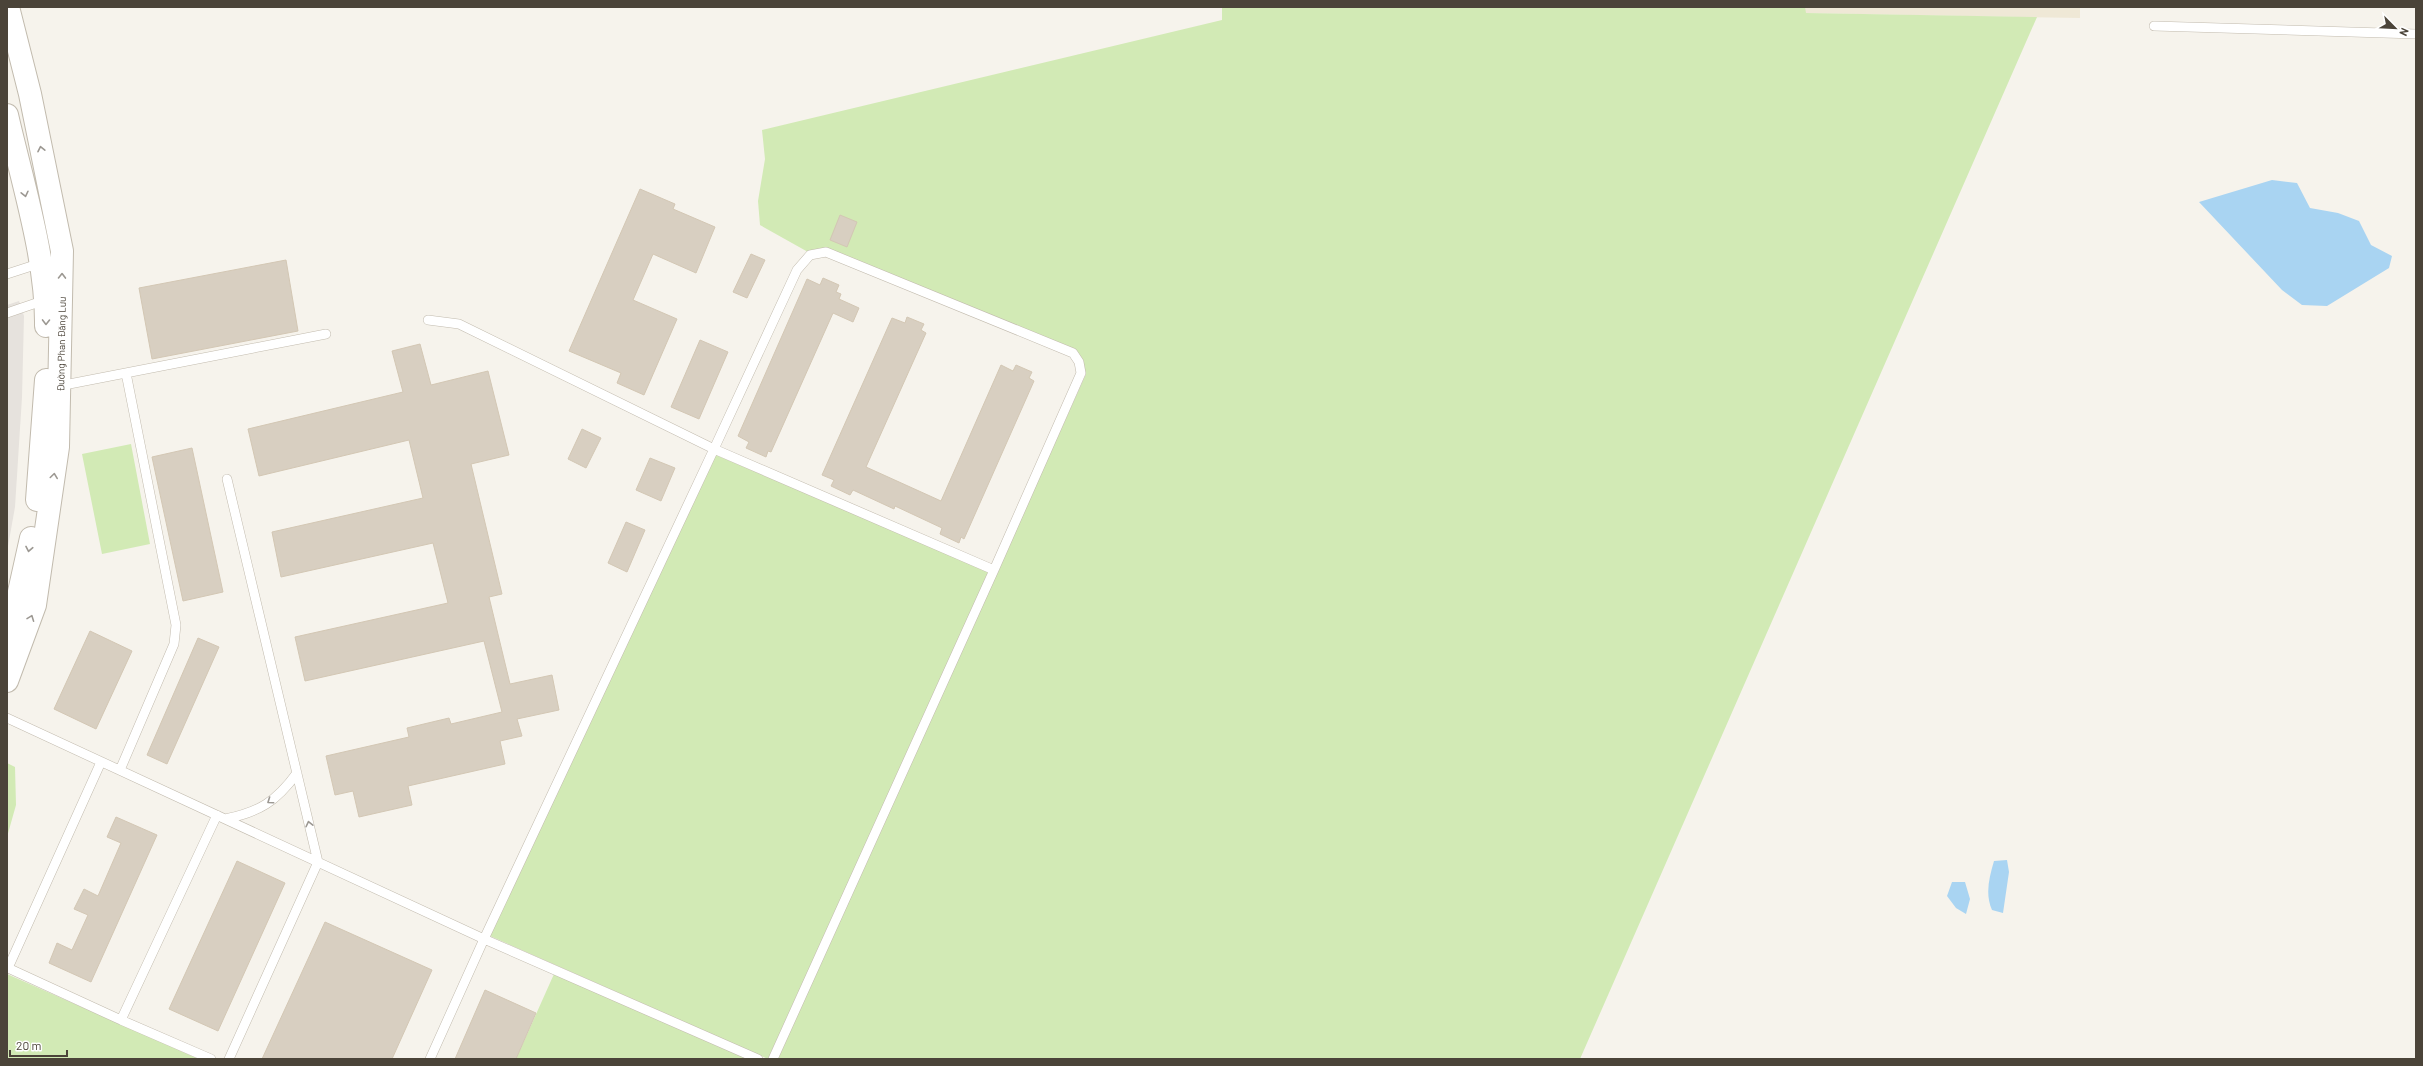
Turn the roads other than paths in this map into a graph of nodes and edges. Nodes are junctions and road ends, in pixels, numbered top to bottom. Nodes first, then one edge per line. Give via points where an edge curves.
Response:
1 (8, 7) edge
2 (2154, 26) dead end
3 (2416, 34) edge
4 (7, 116) edge
5 (41, 263) junction
6 (7, 274) edge
7 (47, 300) junction
8 (7, 313) edge
9 (428, 320) dead end
10 (326, 334) dead end
11 (54, 343) junction
12 (126, 373) junction
13 (53, 387) junction
14 (714, 450) junction
15 (226, 479) dead end
16 (994, 570) junction
17 (7, 646) edge
18 (7, 681) edge
19 (7, 718) edge
20 (101, 762) junction
21 (120, 770) junction
22 (297, 774) junction
23 (221, 817) junction
24 (318, 862) junction
25 (484, 939) junction
26 (120, 1020) junction
27 (211, 1059) edge
28 (229, 1059) edge
29 (430, 1059) edge
30 (758, 1059) edge
31 (773, 1059) edge

11 -> 1 street, Đường Phan Đăng Lưu via 62,251 30,94
2 - 3 lane
4 -> 5 street, Đường Phan Đăng Lưu
5 - 6 lane
5 - 7 street, Đường Phan Đăng Lưu
7 - 8 lane
7 -> 11 street, Đường Phan Đăng Lưu
9 - 14 lane via 459,324
10 - 12 lane
11 - 13 street, Đường Phan Đăng Lưu
12 - 13 lane
12 - 21 lane via 176,625 174,644
13 -> 17 street, Đường Phan Đăng Lưu via 36,508 22,586
18 -> 13 street, Đường Phan Đăng Lưu via 35,605 58,447
14 - 16 lane
14 - 16 lane via 798,270 810,255 826,252 1073,353 1079,362 1081,373
14 - 25 lane
15 - 22 lane
16 - 31 lane
19 - 20 lane
20 - 21 lane
20 - 26 lane via 8,968
21 - 23 lane
22 -> 23 lane via 284,791 250,814
24 -> 22 lane
23 - 24 lane
23 - 26 lane
24 - 25 lane
24 - 28 lane
25 - 29 lane
25 - 30 lane
26 - 27 lane

